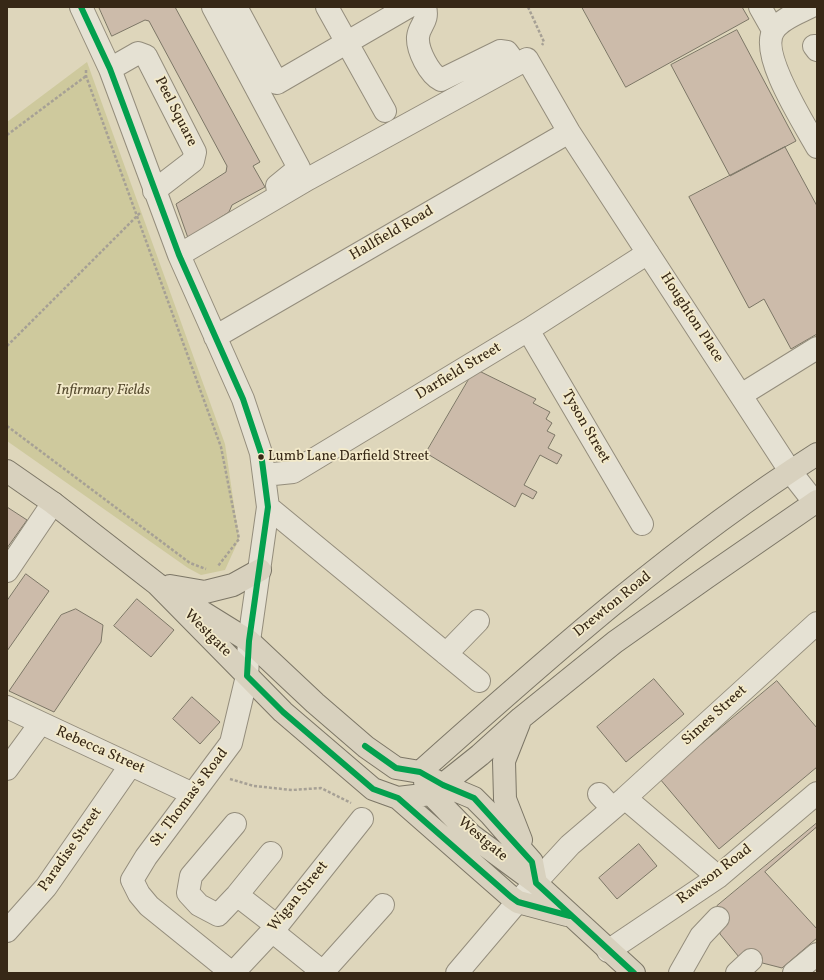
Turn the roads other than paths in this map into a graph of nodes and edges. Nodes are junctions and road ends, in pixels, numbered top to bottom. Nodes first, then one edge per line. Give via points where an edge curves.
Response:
1 (81, 7) edge
2 (213, 7) edge
3 (236, 7) edge
4 (327, 7) edge
5 (408, 7) edge
6 (425, 7) edge
7 (760, 7) edge
8 (810, 7) edge
9 (773, 30) junction
10 (348, 42) junction
11 (524, 66) junction
12 (110, 69) junction
13 (385, 111) dead end
14 (569, 132) junction
15 (817, 147) edge
16 (154, 191) junction
17 (261, 207) junction
18 (648, 253) junction
19 (179, 255) junction
20 (528, 330) junction
21 (215, 337) junction
22 (817, 348) edge
23 (741, 395) junction
24 (817, 454) edge
25 (7, 471) edge
26 (790, 471) junction
27 (264, 475) junction
28 (816, 502) edge
29 (53, 503) junction
30 (268, 508) junction
31 (642, 524) dead end
32 (260, 570) junction
33 (7, 572) edge
34 (157, 584) junction
35 (478, 620) dead end
36 (817, 623) edge
37 (249, 641) junction
38 (446, 654) junction
39 (248, 676) junction
40 (479, 681) dead end
41 (7, 707) edge
42 (521, 718) junction
43 (40, 724) junction
44 (130, 766) junction
45 (7, 769) edge
46 (420, 772) junction
47 (437, 790) junction
48 (817, 793) edge
49 (193, 794) junction
50 (398, 798) junction
51 (612, 800) junction
52 (358, 811) road end
53 (235, 824) dead end
54 (271, 853) dead end
55 (532, 862) junction
56 (718, 877) junction
57 (536, 883) junction
58 (237, 896) junction
59 (518, 902) junction
60 (383, 905) dead end
61 (570, 916) junction
62 (718, 918) dead end
63 (275, 929) junction
64 (7, 931) edge
65 (608, 951) junction
66 (817, 954) edge
67 (467, 969) edge
68 (233, 973) edge
69 (323, 973) edge
70 (634, 973) edge
71 (680, 973) edge
72 (794, 973) edge

1 - 12 street, St. Thomas's Road
2 - 17 street via 300,168 274,189
3 - 10 street via 277,84
4 - 10 street
5 - 10 street
6 - 11 street, Houghton Place via 427,14 418,36 419,46 427,64 441,80 500,51 507,52
7 - 9 street
8 - 9 street via 790,17
9 - 15 street via 770,47 774,67
10 - 13 street
11 - 14 street, Houghton Place
11 - 17 street
12 - 16 street, St. Thomas's Road
12 - 16 street, Peel Square via 138,53 146,56 195,152 193,161
14 - 18 street, Houghton Place
14 - 21 street, Hallfield Road
16 - 19 street, St. Thomas's Road
17 - 19 street
18 - 20 street, Darfield Street
18 - 23 street, Houghton Place
19 - 21 street, St. Thomas's Road
20 - 27 street, Darfield Street via 293,472
20 - 31 street, Tyson Street
21 - 27 street, St. Thomas's Road via 243,399 261,453
22 - 23 street
23 - 26 street, Houghton Place
24 - 26 main road, Drewton Road
25 - 29 main road, Westgate
26 - 28 street, Houghton Place
26 - 46 main road, Drewton Road via 696,539 581,630
27 - 30 street, St. Thomas's Road
28 - 42 main road, Drewton Road via 616,642
29 - 33 street
29 - 34 main road, Westgate
30 - 32 street, St. Thomas's Road
30 - 38 street
32 - 34 main road via 233,585 205,592
32 - 37 street, St. Thomas's Road
34 - 37 main road, Westgate
34 - 39 main road, Westgate
35 - 38 street
36 - 51 street, Simes Street
37 - 39 street, St. Thomas's Road
37 - 46 main road, Westgate via 315,704 366,747 396,768
38 - 40 street
39 - 49 street, St. Thomas's Road via 231,743
39 - 50 main road, Westgate via 283,712 373,789
41 - 43 street, Rebecca Street
42 - 47 main road, Drewton Road
42 - 55 main road via 504,761 505,799 516,831
43 - 44 street, Rebecca Street
43 - 45 street
44 - 49 street, Rebecca Street
44 - 64 street, Paradise Street via 46,887
46 - 47 main road, Westgate
47 - 50 main road, Westgate
47 - 55 main road, Westgate via 474,798
47 - 57 main road, Westgate via 471,835
48 - 56 street, Rawson Road
49 - 68 street, St. Thomas's Road via 132,880 149,906
50 - 59 main road
51 - 56 street
51 - 57 street, Simes Street
52 - 63 street, Wigan Street
53 - 58 street via 191,876 188,892 199,905 218,915
54 - 58 street
55 - 57 main road
56 - 65 street, Rawson Road
57 - 59 street, Simes Street
57 - 61 main road, Westgate
58 - 63 street
59 - 61 main road
59 - 67 street, Simes Street
60 - 69 street
61 - 65 main road, Westgate
62 - 71 street via 701,936
63 - 68 street, Wigan Street
63 - 69 street
65 - 70 main road, Westgate
66 - 72 street

